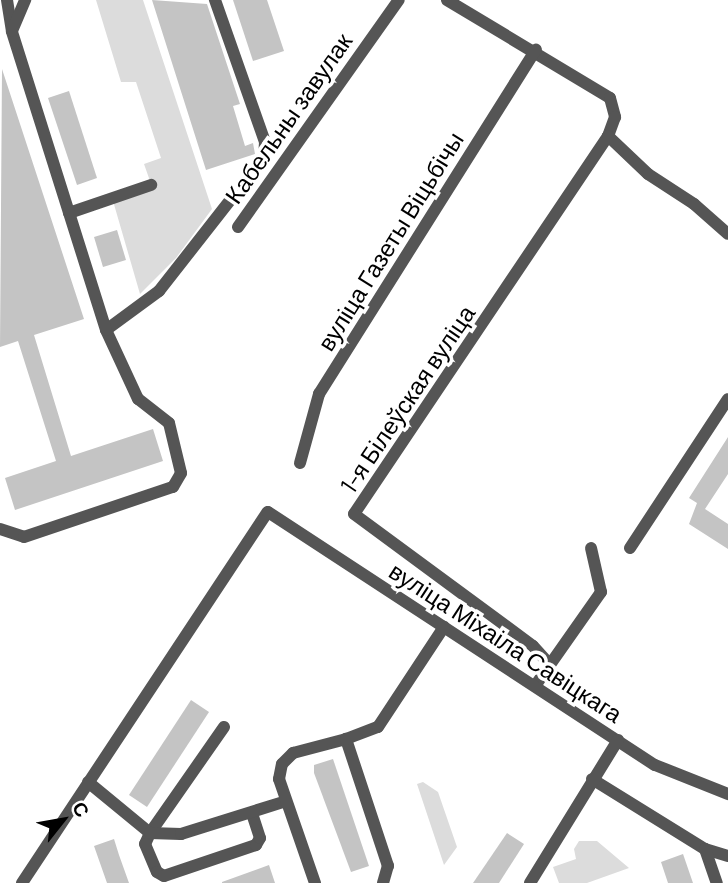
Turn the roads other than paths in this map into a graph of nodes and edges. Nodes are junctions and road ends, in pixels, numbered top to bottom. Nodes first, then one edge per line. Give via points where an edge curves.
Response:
1 (7, 0) edge
2 (25, 0) edge
3 (215, 0) edge
4 (399, 0) edge
5 (447, 0) edge
6 (12, 31) junction
7 (536, 50) junction
8 (608, 136) junction
9 (151, 185) dead end
10 (69, 214) junction
11 (237, 227) dead end
12 (728, 234) edge
13 (106, 330) junction
14 (728, 399) edge
15 (300, 463) dead end
16 (0, 529) edge
17 (591, 548) dead end
18 (630, 548) dead end
19 (444, 627) junction
20 (550, 666) junction
21 (535, 685) junction
22 (224, 727) dead end
23 (346, 739) junction
24 (618, 740) junction
25 (593, 779) junction
26 (88, 782) junction
27 (728, 793) edge
28 (286, 801) junction
29 (253, 813) junction
30 (150, 832) junction
31 (705, 849) junction
32 (728, 856) edge
33 (22, 883) edge
34 (315, 883) edge
35 (383, 883) edge
36 (530, 883) edge
37 (717, 883) edge

1 - 6 street
2 - 6 street
3 - 13 street via 265,142 264,157 159,291
4 - 11 street, Кабельны завулак
5 - 7 street
6 - 10 street
7 - 8 street via 610,98 615,117
7 - 15 street, вуліца Газеты Віцьбічы via 319,394
8 - 12 street via 648,174 694,204
8 - 20 street, 1-я Білеўская вуліца via 355,514 533,646
9 - 10 street
10 - 13 street
13 - 16 street via 138,399 169,423 181,472 173,487 24,537
14 - 18 street
17 - 20 street via 601,592
19 - 21 street, вуліца Міхаіла Савіцкага
19 - 23 street via 378,726
19 - 26 street, вуліца Міхаіла Савіцкага via 268,512
20 - 21 street
21 - 24 street, вуліца Міхаіла Савіцкага
22 - 30 street
23 - 28 street via 293,753 282,764 279,779
23 - 35 street via 388,866
24 - 25 street
24 - 27 street, вуліца Міхаіла Савіцкага via 655,765
25 - 31 street
25 - 36 street
26 - 30 street
26 - 33 street
28 - 29 street
28 - 34 street
29 - 30 street via 181,834
29 - 30 street via 260,838 256,845 164,876 157,872 145,844
31 - 32 street
31 - 37 street

